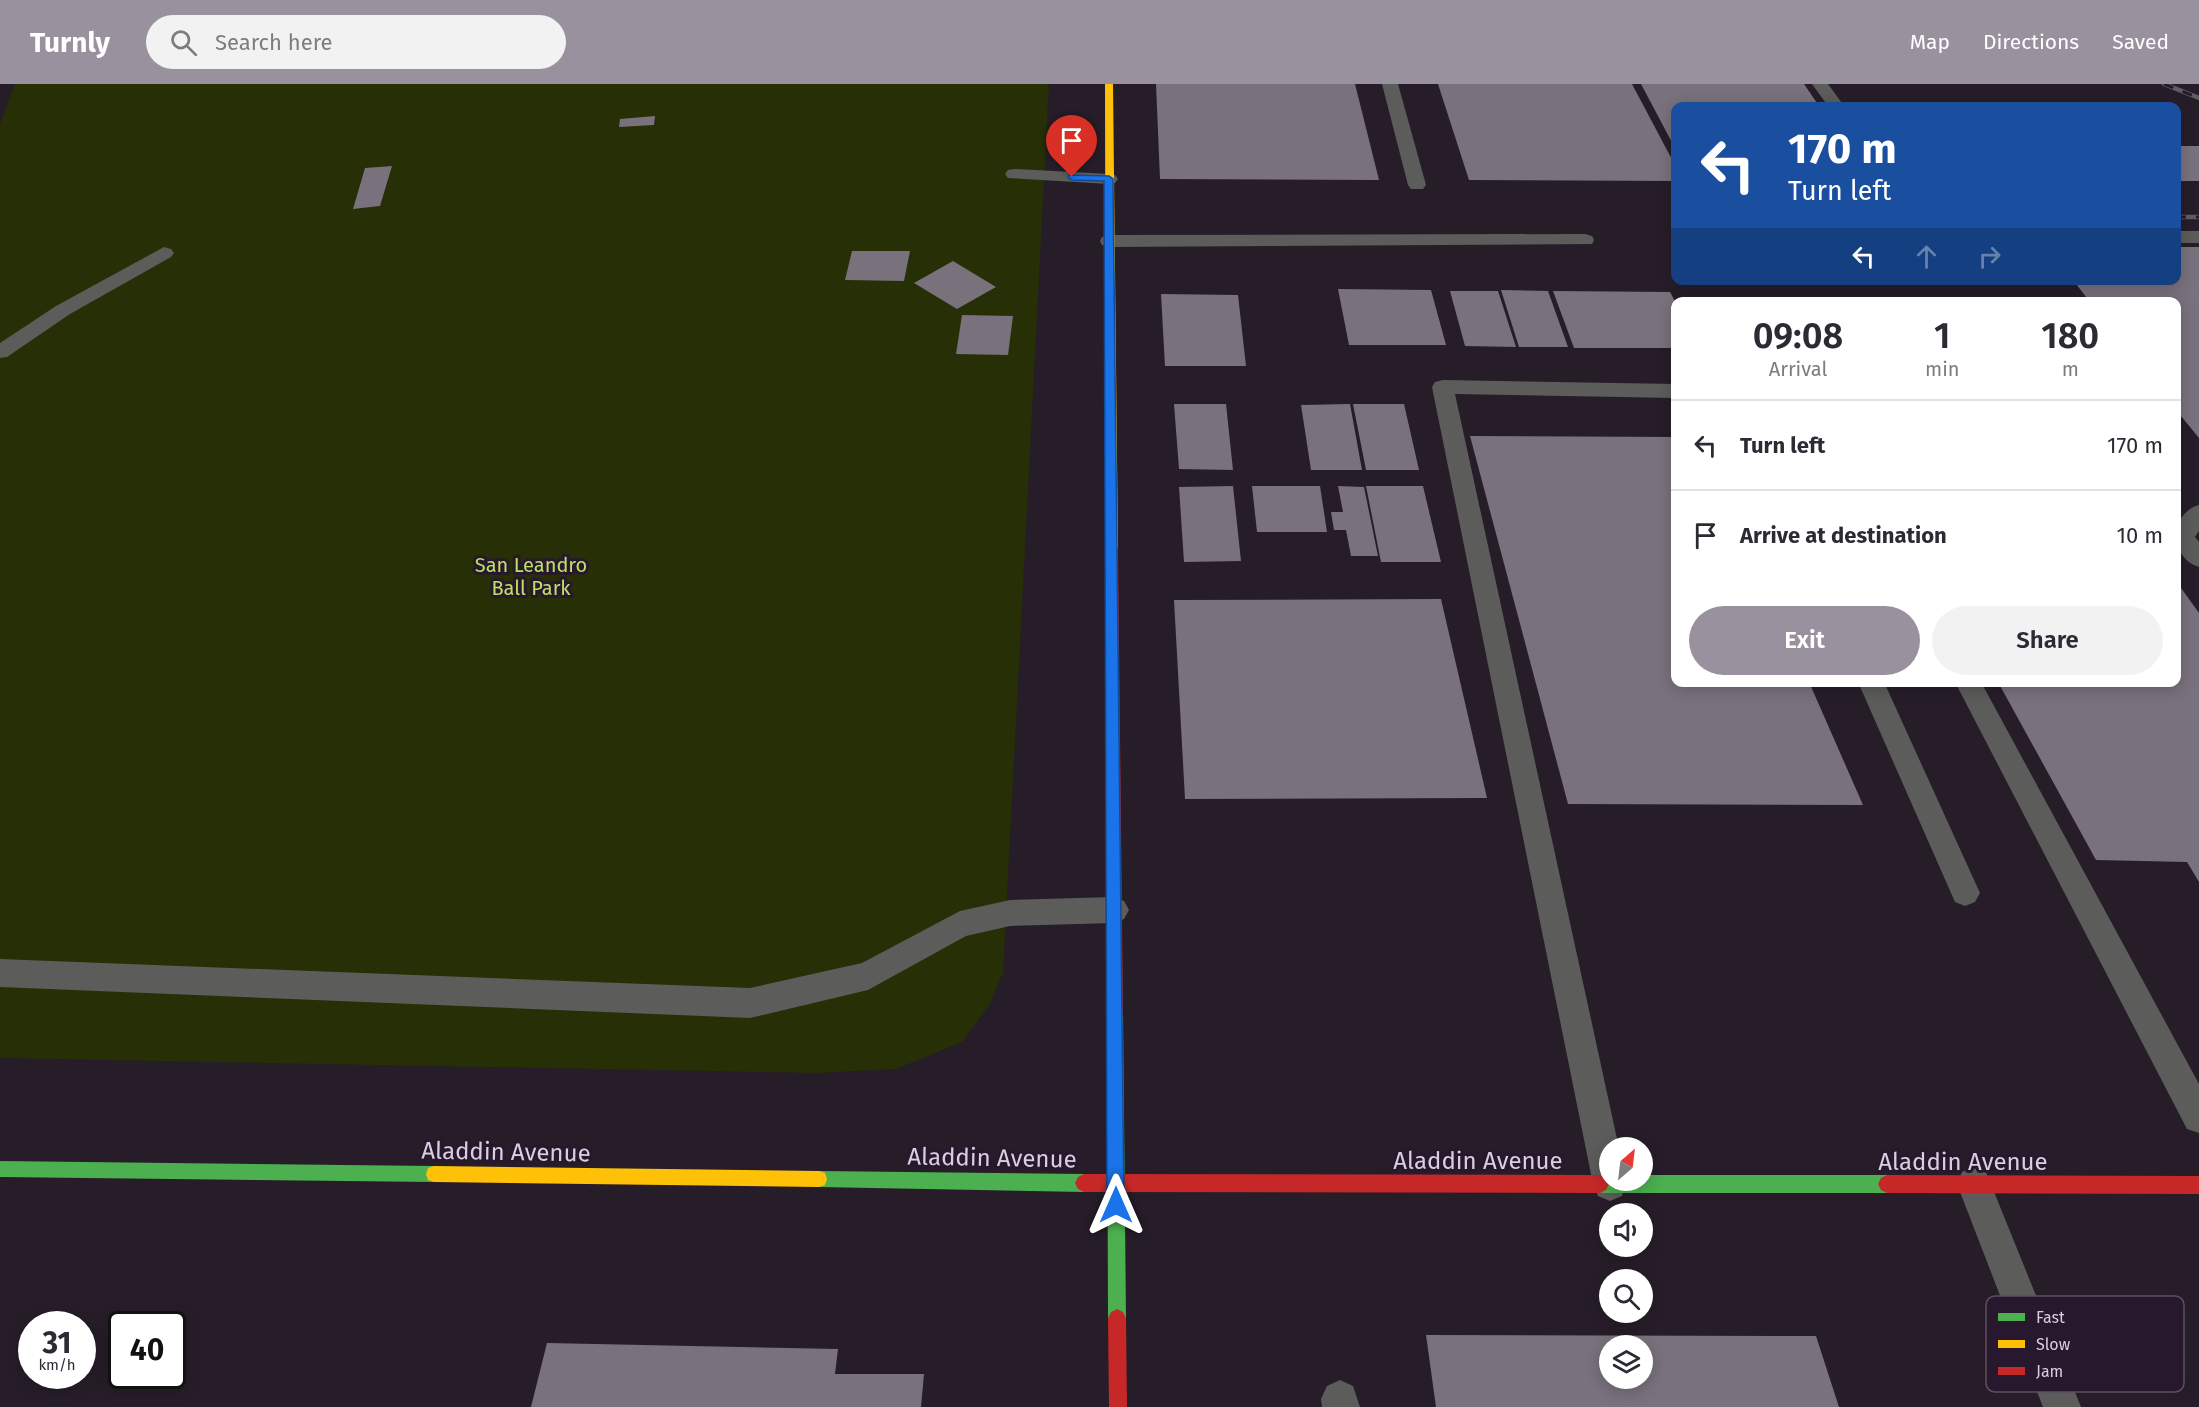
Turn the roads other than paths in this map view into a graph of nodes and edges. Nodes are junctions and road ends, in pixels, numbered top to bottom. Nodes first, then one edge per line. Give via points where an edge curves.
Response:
1 (1109, 84) edge
2 (1390, 84) edge
3 (1820, 84) edge
4 (1833, 102) edge
5 (1014, 174) dead end
6 (1109, 179) junction
7 (1418, 185) dead end
8 (2181, 237) edge
9 (2199, 237) edge
10 (1585, 240) dead end
11 (1109, 241) junction
12 (164, 253) dead end
13 (0, 352) edge
14 (1671, 391) edge
15 (2199, 513) edge
16 (2199, 558) edge
17 (1873, 687) edge
18 (1971, 687) edge
19 (1965, 893) dead end
20 (1114, 910) junction
21 (0, 973) edge
22 (2199, 1117) edge
23 (1600, 1137) edge
24 (0, 1169) edge
25 (1116, 1183) junction
26 (1599, 1184) edge
27 (1653, 1184) edge
28 (1974, 1184) junction
29 (2199, 1185) edge
30 (2018, 1296) edge
31 (2056, 1392) edge
32 (1118, 1407) edge
33 (2062, 1407) edge

1 - 6 street
2 - 7 lane
3 - 4 lane
5 - 6 lane
6 - 11 street
8 - 9 lane
10 - 11 lane
11 - 20 street
12 - 13 lane via 63,310
14 - 23 lane via 1443,387
15 - 16 lane via 2182,537
17 - 19 lane
18 - 22 lane
20 - 21 lane via 1010,913 960,924 868,976 750,1003
20 - 25 street
24 - 25 street, Aladdin Avenue
25 - 26 street, Aladdin Avenue
25 - 32 street
27 - 28 street, Aladdin Avenue
28 - 29 street, Aladdin Avenue
28 - 30 lane
31 - 33 lane

